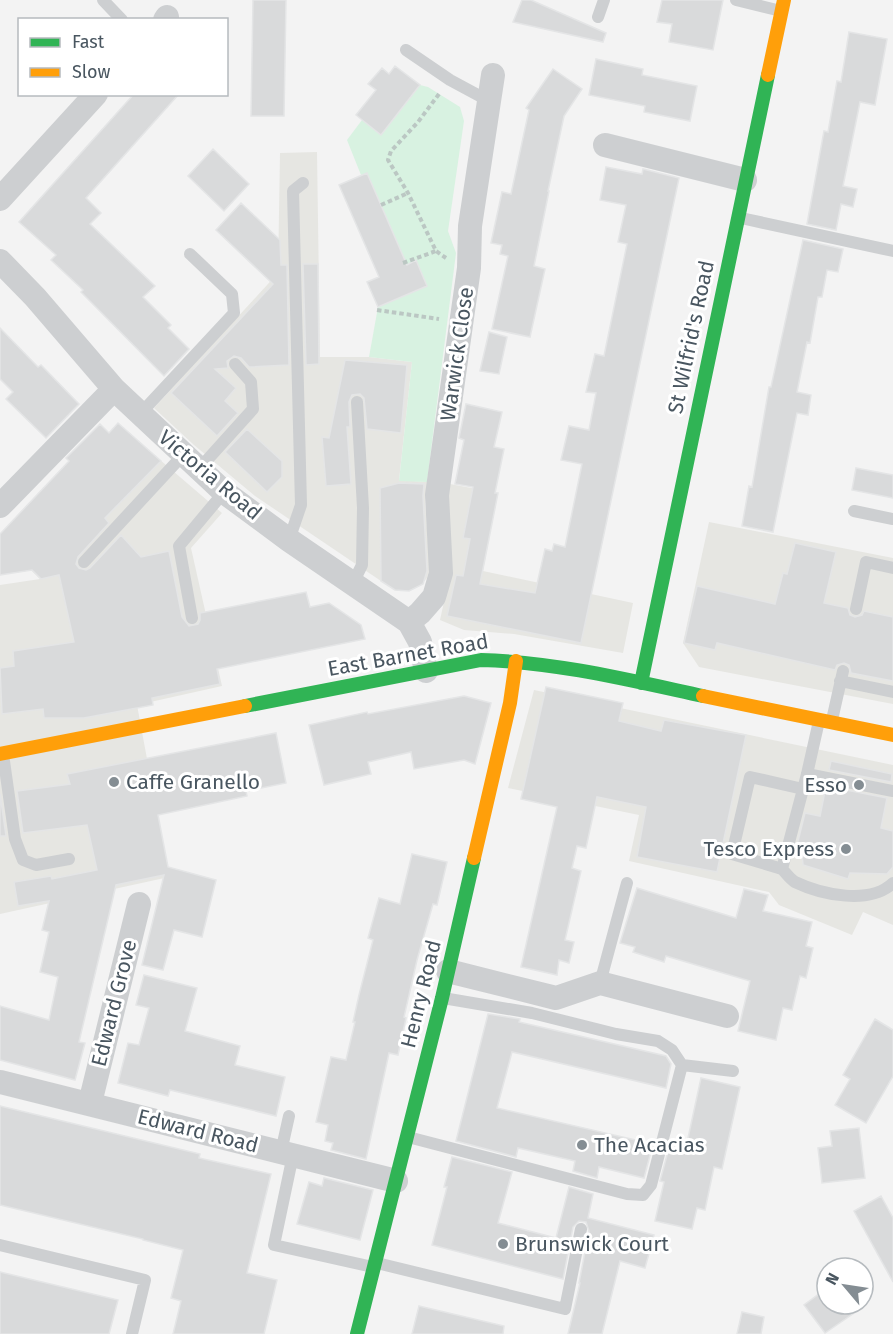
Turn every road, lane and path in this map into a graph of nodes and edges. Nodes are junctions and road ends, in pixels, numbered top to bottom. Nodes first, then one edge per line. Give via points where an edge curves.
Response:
1 (103, 0) edge
2 (604, 0) edge
3 (736, 0) edge
4 (782, 6) edge
5 (598, 17) dead end
6 (120, 18) edge
7 (406, 50) dead end
8 (494, 75) dead end
9 (450, 80) junction
10 (94, 96) edge
11 (489, 101) junction
12 (604, 144) dead end
13 (745, 180) junction
14 (303, 183) dead end
15 (408, 193) junction
16 (0, 199) edge
17 (381, 205) dead end
18 (737, 217) junction
19 (436, 251) junction
20 (893, 251) edge
21 (190, 254) dead end
22 (0, 261) edge
23 (403, 263) dead end
24 (469, 268) junction
25 (377, 310) dead end
26 (461, 322) junction
27 (235, 364) dead end
28 (114, 389) junction
29 (357, 402) dead end
30 (140, 414) junction
31 (191, 462) junction
32 (224, 492) junction
33 (0, 506) edge
34 (854, 511) dead end
35 (893, 519) edge
36 (289, 540) junction
37 (84, 562) dead end
38 (893, 568) edge
39 (353, 583) junction
40 (856, 609) dead end
41 (192, 618) dead end
42 (409, 622) junction
43 (516, 661) junction
44 (426, 671) junction
45 (641, 683) junction
46 (893, 692) edge
47 (826, 720) junction
48 (892, 732) edge
49 (2, 754) edge
50 (807, 774) junction
51 (803, 789) junction
52 (893, 791) edge
53 (69, 859) dead end
54 (782, 868) junction
55 (627, 883) dead end
56 (893, 883) edge
57 (139, 904) dead end
58 (448, 971) junction
59 (600, 982) junction
60 (442, 998) junction
61 (728, 1016) dead end
62 (682, 1065) junction
63 (733, 1071) dead end
64 (0, 1082) edge
65 (90, 1103) junction
66 (289, 1116) dead end
67 (407, 1137) junction
68 (287, 1154) junction
69 (396, 1181) junction
70 (581, 1229) dead end
71 (0, 1245) edge
72 (375, 1265) junction
73 (132, 1334) edge
74 (357, 1334) edge

1 - 6 lane
2 - 5 lane
3 - 4 lane
4 - 13 street, St Wilfrid's Road
7 - 9 lane
8 - 11 street, Warwick Close
9 - 11 lane
9 - 15 path via 389,156 390,166
10 - 16 street
11 - 24 street, Warwick Close via 470,226
12 - 13 street
13 - 18 street, St Wilfrid's Road
14 - 36 lane via 293,191 301,506
15 - 17 path
15 - 19 path
18 - 20 lane
18 - 45 street, St Wilfrid's Road
19 - 23 path
19 - 24 path
21 - 30 lane via 232,294 234,313
22 - 28 street, Victoria Road
24 - 26 street, Warwick Close
25 - 26 path
26 - 42 street, Warwick Close via 437,495 441,573 434,597
27 - 31 lane via 251,382 253,409
28 - 30 street, Victoria Road
28 - 33 street
29 - 39 lane via 362,565
30 - 31 street, Victoria Road
31 - 32 street, Victoria Road
31 - 37 lane
32 - 36 street, Victoria Road
32 - 41 lane via 179,546
34 - 35 lane
36 - 39 street, Victoria Road
38 - 40 lane via 866,562
39 - 42 street, Victoria Road
42 - 44 street via 420,642
43 - 44 street, East Barnet Road via 481,660
43 - 45 street, East Barnet Road
43 - 58 street, Henry Road via 510,703
44 - 49 street, East Barnet Road
45 - 47 street, East Barnet Road
46 - 47 lane via 841,676
47 - 48 street, East Barnet Road
47 - 50 lane
49 - 53 lane via 15,838 24,860 36,865
50 - 51 lane
50 - 52 lane
51 - 54 lane
51 - 54 lane via 750,777 732,854
54 - 56 lane via 793,881 843,897 884,891
55 - 59 lane
57 - 65 street, Edward Grove
58 - 59 street via 556,998
58 - 60 street, Henry Road
59 - 61 street
60 - 62 lane via 532,1012 658,1041 672,1050
60 - 67 street, Henry Road
62 - 63 lane
62 - 67 lane via 651,1185 644,1195 627,1194
64 - 65 street, Edward Road
65 - 68 street, Edward Road
66 - 68 lane
67 - 69 street, Henry Road
68 - 69 street, Edward Road
68 - 72 lane via 274,1245
69 - 72 street, Henry Road
70 - 72 lane via 565,1309
71 - 73 lane via 145,1280
72 - 74 street, Henry Road

